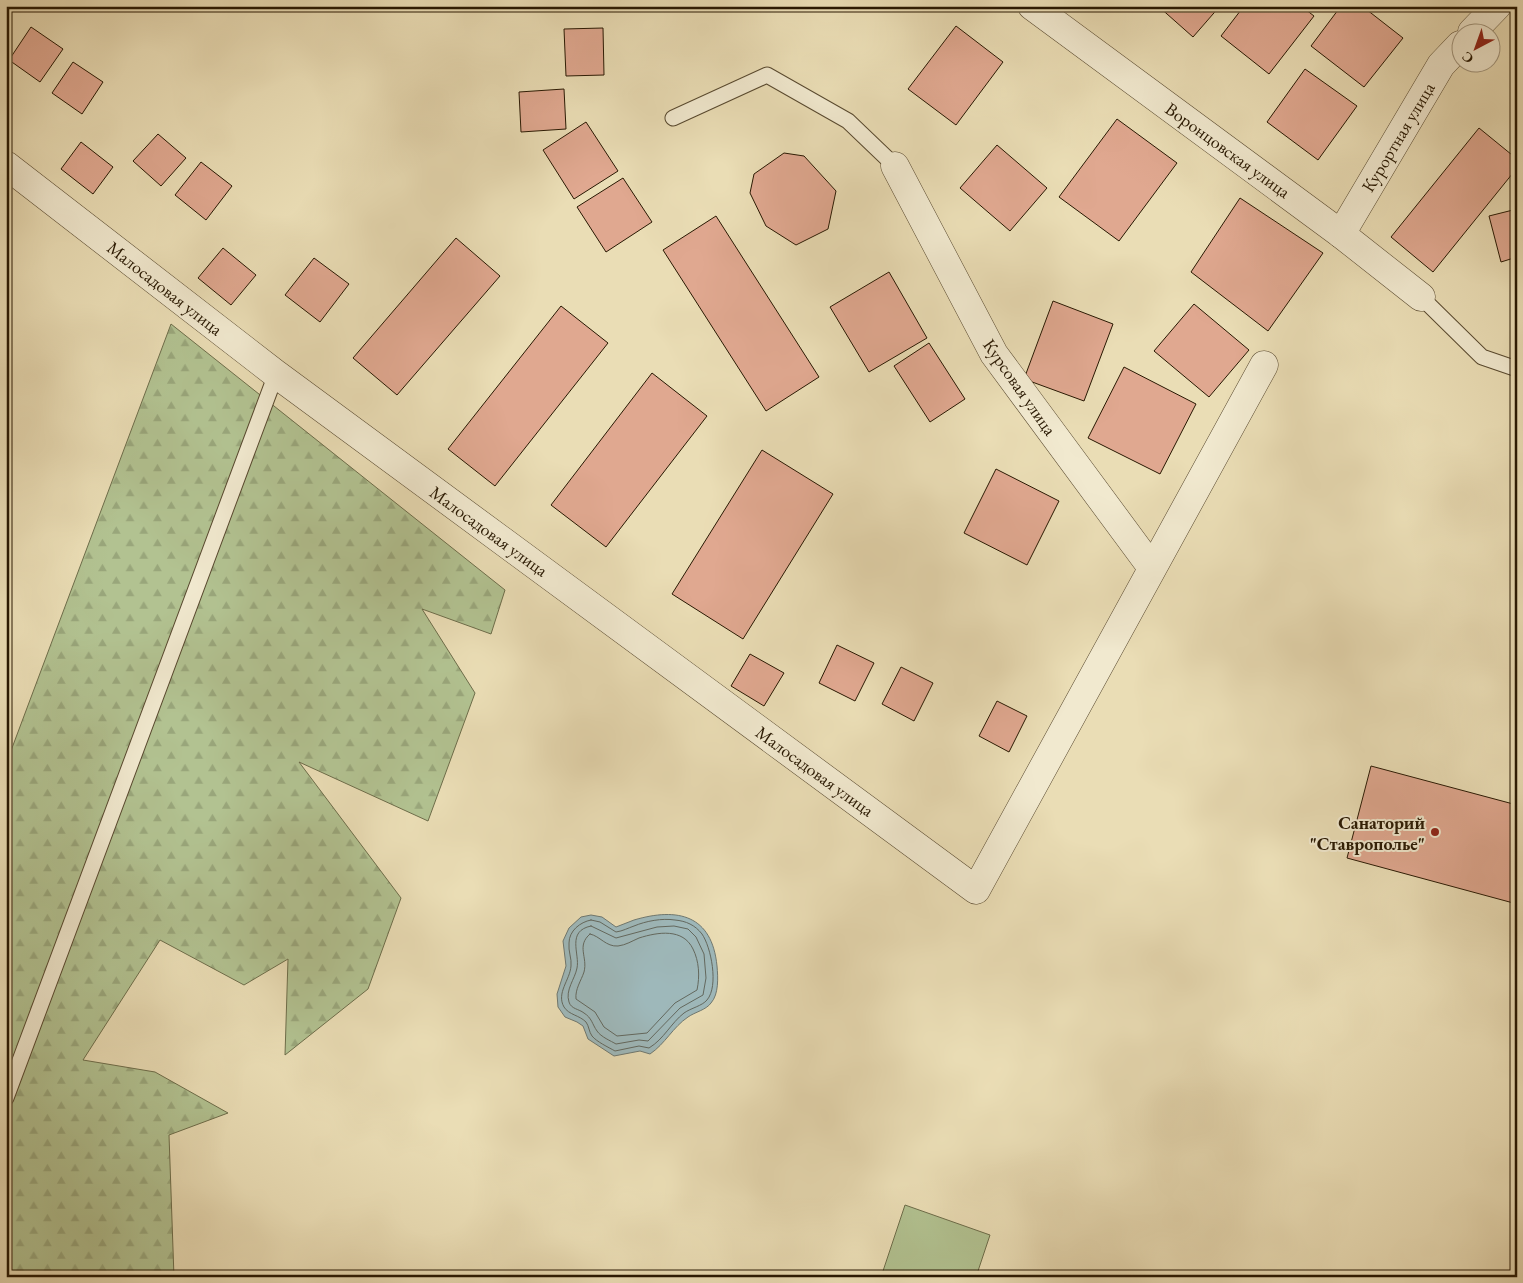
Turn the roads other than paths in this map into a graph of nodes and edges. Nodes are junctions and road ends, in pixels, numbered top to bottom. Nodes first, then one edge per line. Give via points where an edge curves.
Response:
1 (1032, 6) edge
2 (1497, 6) edge
3 (1482, 22) edge
4 (1450, 56) edge
5 (673, 118) dead end
6 (6, 165) edge
7 (895, 166) joint
8 (1341, 234) junction
9 (1421, 297) joint
10 (1264, 365) dead end
11 (1517, 369) edge
12 (276, 374) junction
13 (1152, 568) junction
14 (6, 1098) edge

1 - 8 street, Воронцовская улица
2 - 3 street
4 - 8 street, Курортная улица via 1441,65
5 - 7 lane via 767,74 848,121
6 - 12 street, Малосадовая улица
7 - 13 street, Курсовая улица via 994,354
8 - 9 street, Воронцовская улица
9 - 11 lane via 1482,357
10 - 13 street
12 - 13 street, Малосадовая улица via 976,890
12 - 14 lane

